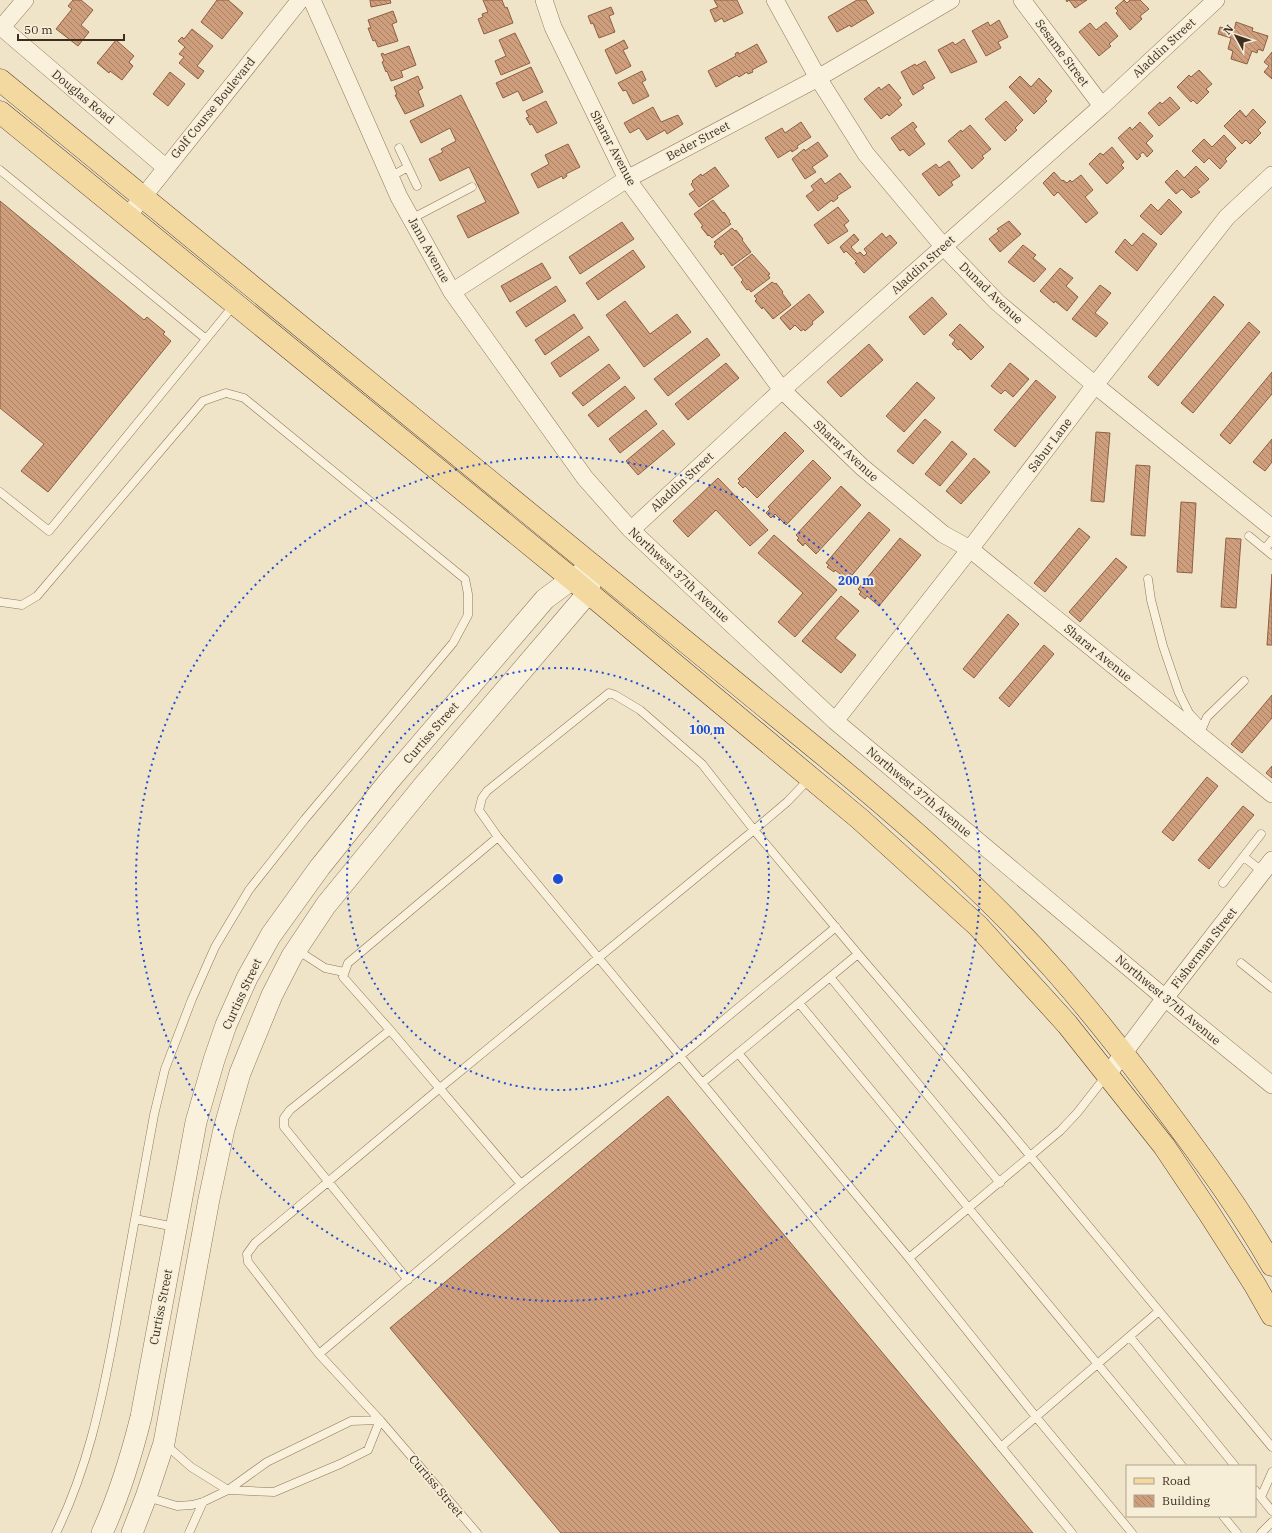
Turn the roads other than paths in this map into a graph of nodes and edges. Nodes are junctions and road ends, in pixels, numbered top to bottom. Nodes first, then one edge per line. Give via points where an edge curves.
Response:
1 (25, 0) edge
2 (300, 0) edge
3 (312, 0) edge
4 (544, 0) edge
5 (775, 0) edge
6 (951, 0) edge
7 (1022, 0) edge
8 (1216, 0) edge
9 (1, 27) edge
10 (818, 78) junction
11 (0, 80) edge
12 (1102, 106) junction
13 (0, 112) edge
14 (399, 148) dead end
15 (165, 167) junction
16 (408, 167) junction
17 (0, 170) edge
18 (1272, 175) edge
19 (390, 177) junction
20 (627, 179) junction
21 (417, 186) dead end
22 (472, 187) dead end
23 (143, 197) junction
24 (127, 217) junction
25 (411, 219) junction
26 (943, 246) junction
27 (452, 292) junction
28 (234, 304) junction
29 (206, 339) junction
30 (1095, 386) junction
31 (782, 390) junction
32 (585, 478) joint
33 (0, 492) edge
34 (1272, 528) edge
35 (630, 530) junction
36 (1249, 536) dead end
37 (1272, 540) edge
38 (970, 549) junction
39 (1265, 549) junction
40 (1272, 555) edge
41 (594, 566) junction
42 (572, 579) junction
43 (1148, 580) dead end
44 (588, 593) junction
45 (0, 602) edge
46 (1244, 681) dead end
47 (834, 721) junction
48 (1201, 731) junction
49 (810, 777) junction
50 (1272, 794) edge
51 (754, 830) junction
52 (1261, 834) dead end
53 (498, 837) junction
54 (1244, 857) junction
55 (1268, 866) edge
56 (1223, 883) dead end
57 (290, 908) junction
58 (836, 927) junction
59 (294, 952) junction
60 (858, 954) junction
61 (598, 957) junction
62 (1241, 962) dead end
63 (344, 972) junction
64 (830, 977) junction
65 (1272, 988) edge
66 (1165, 998) junction
67 (799, 1003) junction
68 (390, 1030) junction
69 (738, 1053) junction
70 (1124, 1053) junction
71 (680, 1056) junction
72 (1108, 1074) junction
73 (702, 1083) junction
74 (1272, 1085) edge
75 (440, 1088) junction
76 (1031, 1157) junction
77 (328, 1182) junction
78 (1000, 1182) junction
79 (521, 1184) junction
80 (969, 1208) junction
81 (135, 1219) junction
82 (175, 1227) junction
83 (909, 1258) junction
84 (1272, 1265) edge
85 (408, 1280) junction
86 (1159, 1311) junction
87 (1272, 1315) edge
88 (1130, 1337) junction
89 (319, 1354) junction
90 (1098, 1364) junction
91 (1036, 1417) junction
92 (380, 1420) junction
93 (164, 1443) junction
94 (1001, 1447) junction
95 (1272, 1447) edge
96 (1181, 1465) edge
97 (1234, 1465) edge
98 (1272, 1472) edge
99 (120, 1487) junction
100 (228, 1490) junction
101 (1256, 1491) edge
102 (146, 1497) junction
103 (1261, 1497) junction
104 (203, 1502) junction
105 (1272, 1511) edge
106 (1224, 1517) edge
107 (1272, 1522) edge
108 (56, 1533) edge
109 (102, 1533) edge
110 (132, 1533) edge
111 (189, 1533) edge
112 (476, 1533) edge
113 (1072, 1533) edge
114 (1132, 1533) edge
115 (1237, 1533) edge
116 (1261, 1533) edge

1 - 9 street
2 - 15 street, Golf Course Boulevard
3 - 19 street, Jann Avenue
4 - 20 street, Sharar Avenue via 553,28
5 - 10 street, Dunad Avenue
6 - 10 street, Beder Street
7 - 12 street, Sesame Street
8 - 12 street, Aladdin Street
9 - 15 street, Douglas Road
10 - 20 street, Beder Street
10 - 26 street, Dunad Avenue via 866,154
11 - 23 main road
12 - 26 street, Aladdin Street
13 - 24 main road
14 - 16 lane
15 - 23 street, Golf Course Boulevard
16 - 19 lane
16 - 21 lane
17 - 29 lane
18 - 30 street, Sabur Lane via 1227,217
19 - 25 street, Jann Avenue
20 - 27 street, Beder Street
20 - 31 street, Sharar Avenue
22 - 25 lane
23 - 24 street, Golf Course Boulevard
23 - 41 main road
24 - 28 main road
25 - 27 street, Jann Avenue
26 - 30 street, Dunad Avenue via 997,302
26 - 31 street, Aladdin Street
27 - 32 street, Jann Avenue
28 - 29 lane
28 - 42 main road
29 - 33 lane via 48,531
30 - 34 street, Dunad Avenue
30 - 38 street, Sabur Lane
31 - 35 street, Aladdin Street
31 - 38 street, Sharar Avenue via 862,467 943,534
32 - 35 street, Northwest 37th Avenue
35 - 47 street, Northwest 37th Avenue
36 - 39 lane
37 - 39 lane
38 - 47 street, Sabur Lane
38 - 48 street, Sharar Avenue
39 - 40 lane
41 - 42 street, Curtiss Street
41 - 44 street
41 - 70 main road via 886,806 944,858 996,908 1056,972
42 - 44 main road
42 - 57 street, Curtiss Street via 545,599 394,775 320,866
43 - 48 lane via 1162,646 1179,693
44 - 49 main road
44 - 59 street via 331,899
45 - 81 lane via 22,605 37,596 203,401 226,392 244,398 465,579 468,615 453,643 258,878 215,947 166,1069 154,1115
46 - 48 lane via 1207,717
47 - 66 street, Northwest 37th Avenue
48 - 50 street, Sharar Avenue
49 - 51 lane via 787,802
49 - 72 main road via 978,926 1062,1018
51 - 53 lane via 702,764 640,710 608,693 487,791 479,810
51 - 58 lane
51 - 61 lane
52 - 54 lane
53 - 61 lane
53 - 63 lane via 348,963
54 - 55 lane
54 - 56 lane
55 - 66 street, Fisherman Street
57 - 59 street via 286,940
57 - 82 street, Curtiss Street via 271,935 247,978 221,1038 196,1122
58 - 60 lane
58 - 71 lane
59 - 63 lane via 325,968
59 - 93 street via 255,1034 240,1073 224,1129
60 - 64 lane
60 - 76 lane
61 - 71 lane
61 - 75 lane
62 - 65 lane
63 - 68 lane via 345,981
64 - 67 lane
64 - 78 lane
66 - 70 street, Fisherman Street
66 - 74 street, Northwest 37th Avenue
67 - 69 lane
67 - 80 lane
68 - 75 lane
68 - 77 lane via 290,1110 284,1118 284,1127
69 - 73 lane
69 - 83 lane
70 - 72 street, Fisherman Street
70 - 84 main road via 1212,1172
71 - 73 lane
71 - 79 lane
72 - 76 lane via 1060,1132
72 - 87 main road via 1164,1146 1210,1213
73 - 94 lane
75 - 77 lane
75 - 79 lane
76 - 78 lane
76 - 86 lane
77 - 85 lane
77 - 89 lane, Curtiss Street via 255,1243 247,1254 248,1262
78 - 80 lane
79 - 85 lane
80 - 83 lane
80 - 90 lane
81 - 82 lane
81 - 108 lane via 94,1434 75,1491
82 - 99 street, Curtiss Street via 140,1417
83 - 91 lane
85 - 89 lane
86 - 88 lane
86 - 95 lane
88 - 90 lane
88 - 97 lane
89 - 92 lane, Curtiss Street
90 - 91 lane
90 - 96 lane
91 - 94 lane
91 - 114 lane
92 - 100 lane via 351,1421 267,1462
92 - 100 lane via 368,1450 340,1464 274,1492
92 - 112 lane, Curtiss Street
93 - 100 lane via 191,1467
93 - 102 street
94 - 113 lane
98 - 103 lane
99 - 102 street
99 - 109 street, Curtiss Street
100 - 104 lane
101 - 103 lane
102 - 104 lane via 177,1506
102 - 110 street
103 - 105 lane
104 - 111 lane
106 - 115 lane
107 - 116 lane

